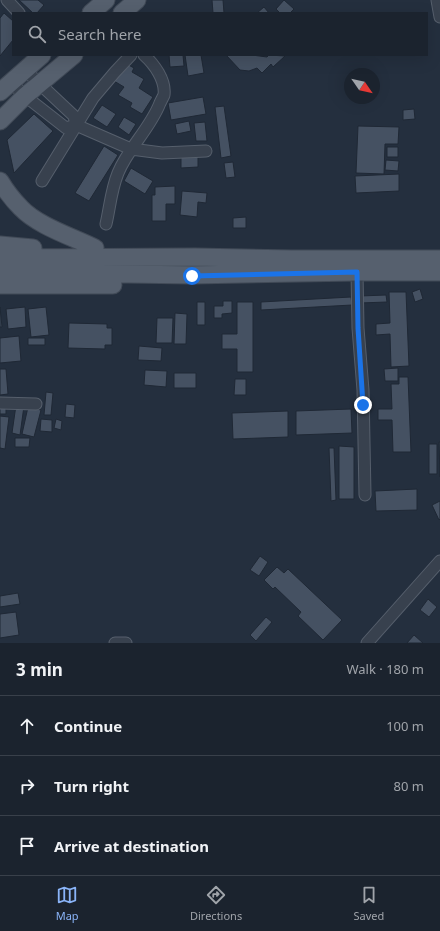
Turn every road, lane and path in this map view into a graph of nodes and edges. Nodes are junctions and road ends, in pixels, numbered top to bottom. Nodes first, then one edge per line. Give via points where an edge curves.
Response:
1 (7, 0) edge
2 (106, 0) edge
3 (137, 0) edge
4 (437, 0) edge
5 (17, 12) edge
6 (92, 12) edge
7 (123, 12) edge
8 (440, 17) edge
9 (41, 56) edge
10 (73, 56) edge
11 (130, 56) edge
12 (145, 56) edge
13 (25, 70) junction
14 (39, 85) junction
15 (5, 87) edge
16 (25, 96) junction
17 (0, 121) edge
18 (76, 125) junction
19 (131, 148) junction
20 (206, 151) dead end
21 (0, 181) edge
22 (42, 181) dead end
23 (106, 224) dead end
24 (0, 245) edge
25 (95, 248) junction
26 (195, 257) junction
27 (0, 258) edge
28 (440, 259) edge
29 (0, 272) edge
30 (357, 272) junction
31 (440, 272) edge
32 (192, 276) junction
33 (0, 285) edge
34 (0, 403) edge
35 (36, 404) dead end
36 (365, 495) dead end
37 (440, 561) edge
38 (115, 643) edge
39 (126, 643) edge
40 (367, 643) edge

1 - 5 street
2 - 6 main road
3 - 7 main road
4 - 8 street
9 - 13 main road
10 - 14 main road
11 - 18 street via 94,98
12 - 19 street via 161,77 164,94 155,116
13 - 14 street
13 - 15 main road
14 - 16 main road
14 - 18 street via 74,116
15 - 16 street
16 - 17 main road
16 - 18 street via 66,128
18 - 19 street
18 - 22 street
19 - 20 street via 162,153
19 - 23 street via 112,189
21 - 25 main road via 21,209 39,222
24 - 25 main road via 27,248
25 - 26 main road via 179,250
26 - 27 main road
26 - 28 main road
29 - 32 main road
30 - 31 main road
30 - 32 main road
30 - 36 street
32 - 33 main road via 150,285
34 - 35 street
37 - 40 street
38 - 39 street

